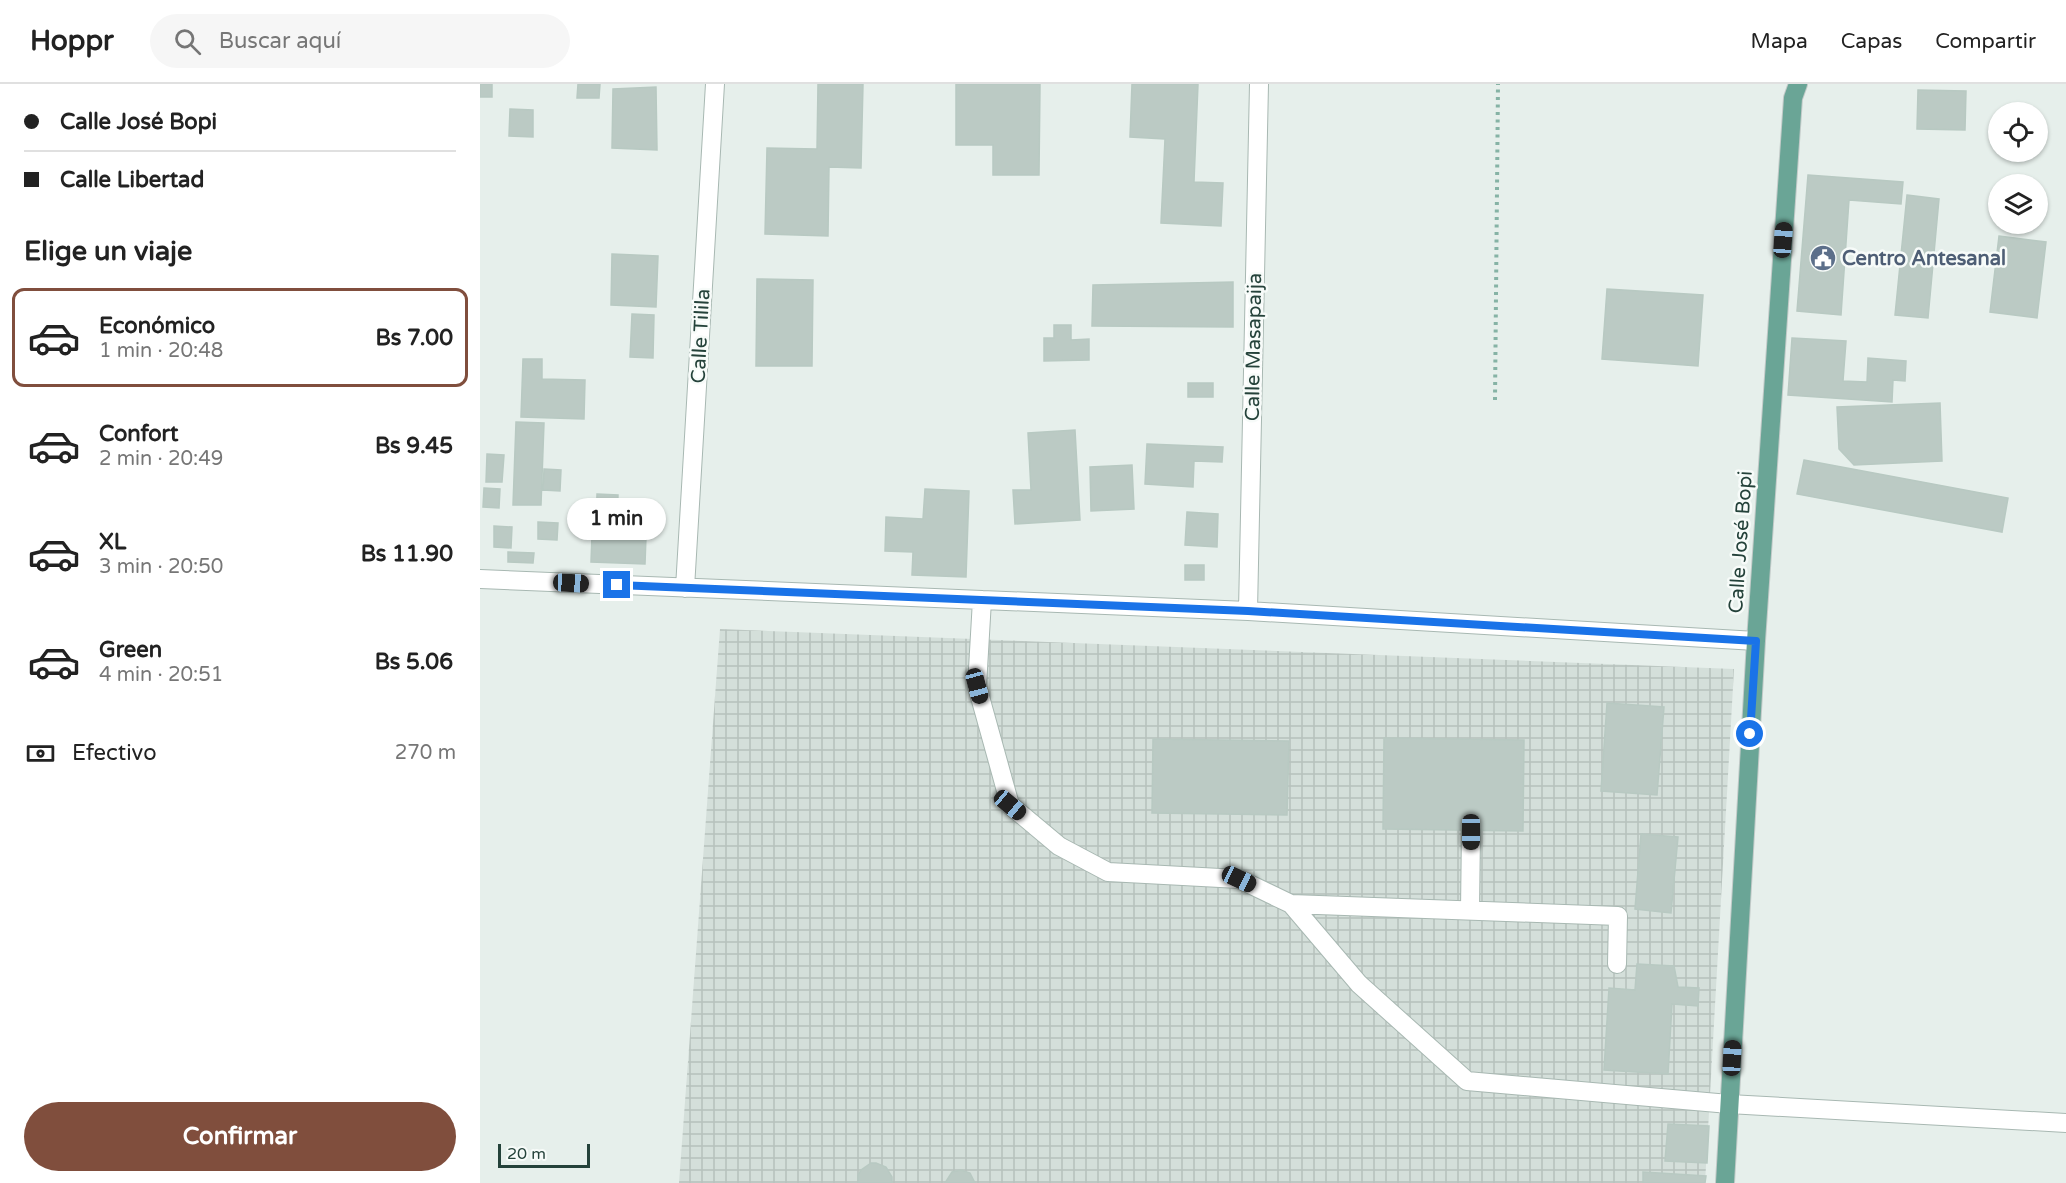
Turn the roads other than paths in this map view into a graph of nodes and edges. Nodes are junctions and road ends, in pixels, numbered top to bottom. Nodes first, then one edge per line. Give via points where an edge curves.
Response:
1 (715, 84) edge
2 (1259, 84) edge
3 (1798, 84) edge
4 (480, 579) edge
5 (685, 588) junction
6 (982, 600) junction
7 (1248, 611) junction
8 (1756, 641) junction
9 (1471, 832) dead end
10 (1291, 904) junction
11 (1470, 910) junction
12 (1617, 964) dead end
13 (1729, 1104) junction
14 (2066, 1123) edge
15 (1725, 1183) edge

1 - 5 street, Calle Tilila
2 - 7 street, Calle Masapaija
3 - 8 main road, Calle José Bopi via 1792,110
4 - 5 street
5 - 6 street
6 - 7 street
6 - 10 street via 977,686 1010,805 1059,846 1108,872 1239,879
7 - 8 street
8 - 13 main road, Calle José Bopi
9 - 11 street
10 - 11 street
10 - 13 street via 1359,984 1467,1081
11 - 12 street via 1618,916
13 - 14 street
13 - 15 main road, Calle José Bopi

